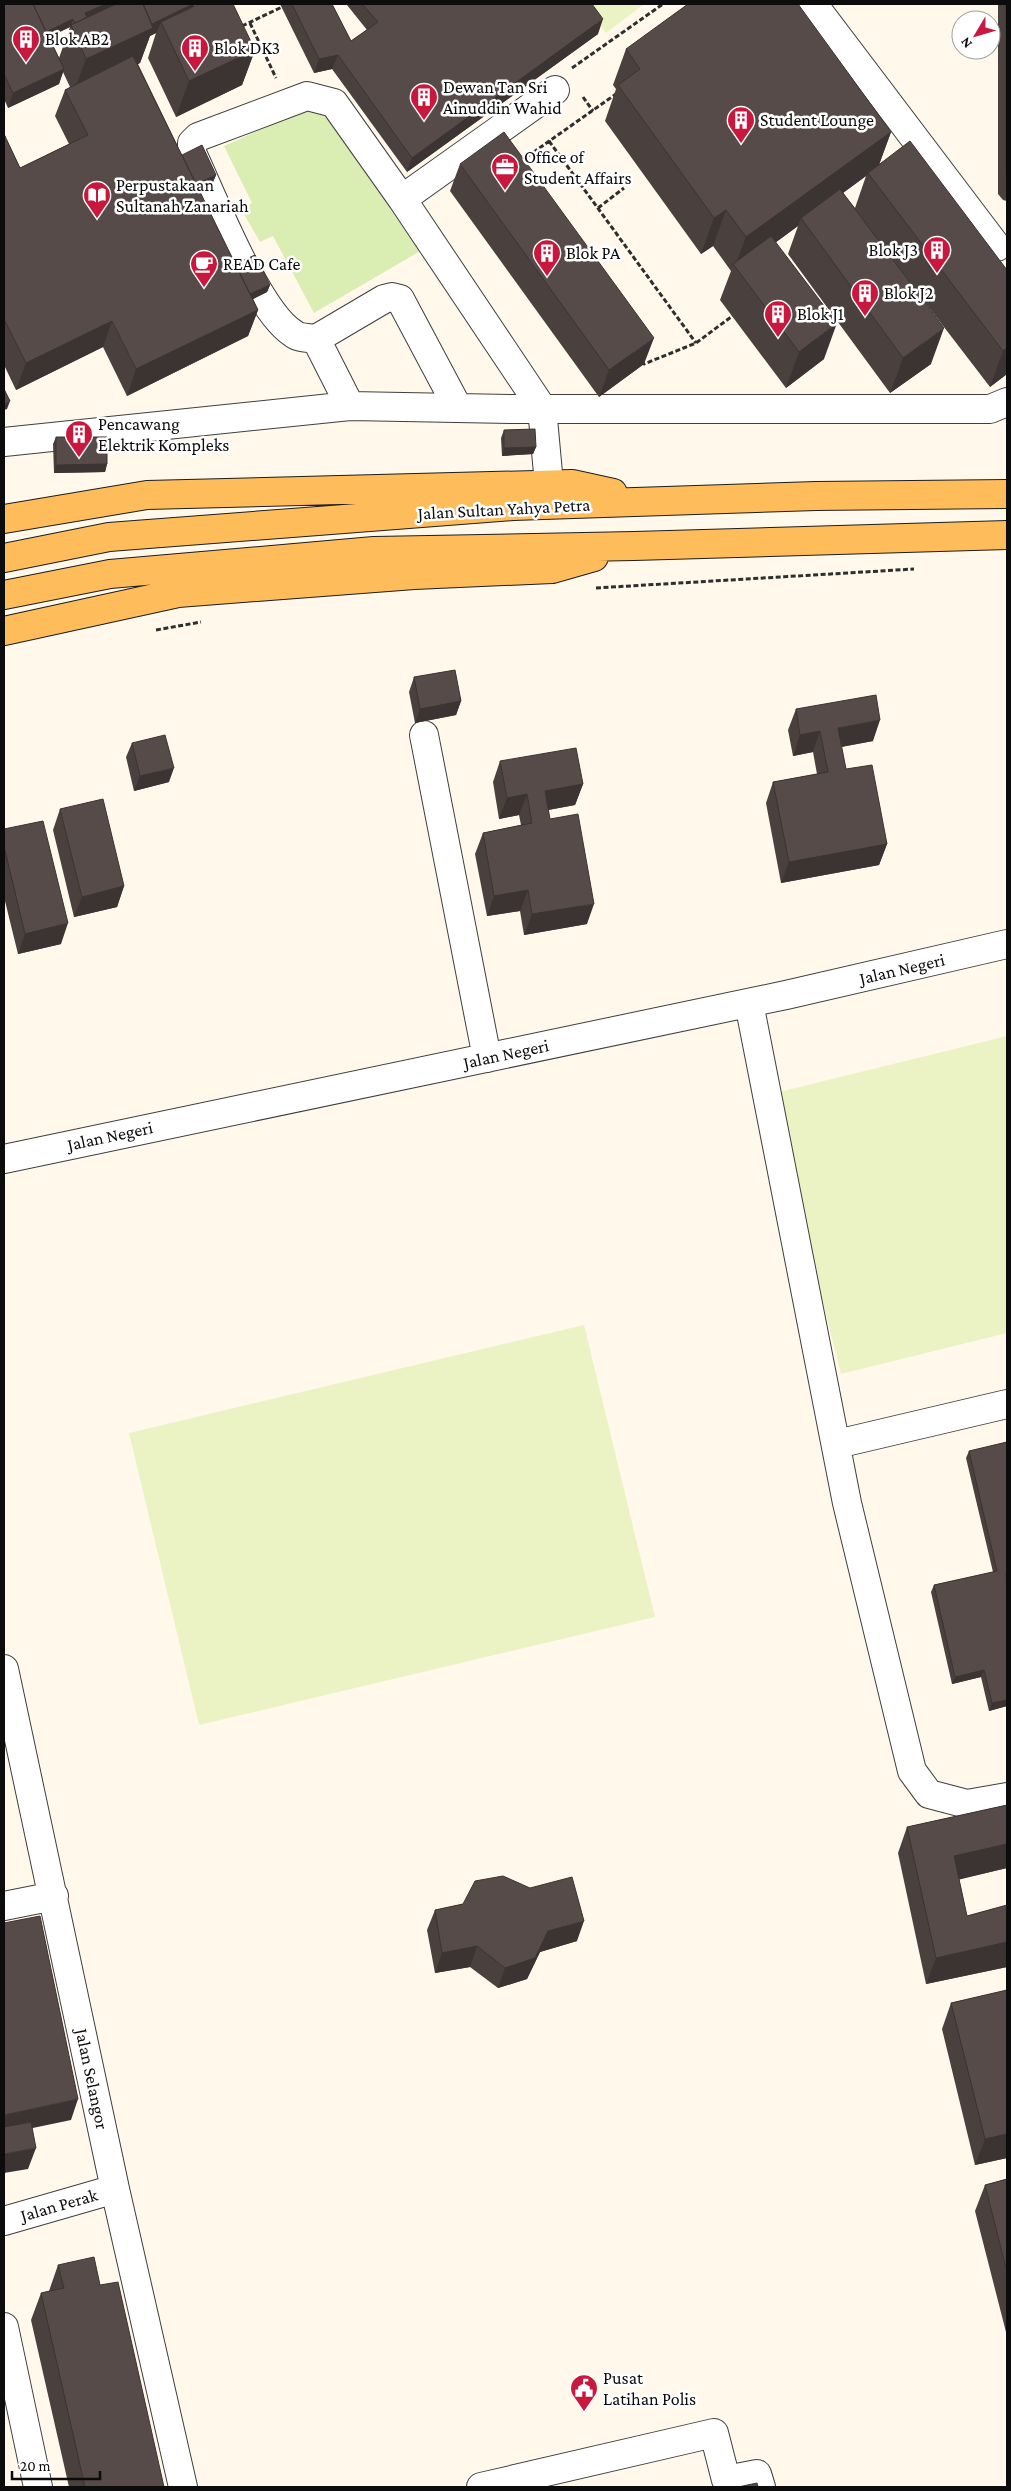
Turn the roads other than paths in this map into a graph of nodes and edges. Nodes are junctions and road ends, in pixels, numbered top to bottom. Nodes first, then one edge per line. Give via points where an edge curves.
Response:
1 (814, 4) edge
2 (560, 81) road end
3 (402, 199) junction
4 (1002, 241) edge
5 (998, 275) edge
6 (316, 339) junction
7 (1007, 402) edge
8 (350, 406) junction
9 (458, 408) junction
10 (542, 408) junction
11 (4, 442) edge
12 (549, 484) junction
13 (1007, 494) edge
14 (654, 502) junction
15 (4, 519) edge
16 (1007, 535) edge
17 (634, 546) junction
18 (4, 558) edge
19 (4, 595) edge
20 (4, 631) edge
21 (424, 734) dead end
22 (1007, 944) edge
23 (749, 1003) junction
24 (487, 1058) junction
25 (4, 1159) edge
26 (1007, 1404) edge
27 (837, 1444) junction
28 (4, 1669) edge
29 (1007, 1796) edge
30 (54, 1896) junction
31 (4, 1906) edge
32 (115, 2189) junction
33 (4, 2221) edge
34 (4, 2328) edge
35 (38, 2487) edge
36 (183, 2487) edge
37 (481, 2487) edge
38 (760, 2487) edge

1 - 4 lane
2 - 3 lane
3 - 6 lane via 334,103 308,96 198,137 192,143 192,152 244,266 276,319 295,335
3 - 10 lane
4 - 5 lane via 995,266
6 - 8 lane
6 - 9 lane via 384,299 400,299
7 - 10 lane via 990,409
8 - 9 lane
8 - 11 lane
9 - 10 lane
10 - 12 lane
12 - 14 main road via 572,484
12 - 15 main road via 146,495
13 - 14 main road, Jalan Sultan Yahya Petra
14 - 18 main road, Jalan Sultan Yahya Petra via 513,506 109,537
16 - 17 main road, Jalan Sultan Yahya Petra
17 - 19 main road, Jalan Sultan Yahya Petra via 374,551 110,574
17 - 20 main road via 552,569 414,574 178,593
21 - 24 lane
22 - 23 lane, Jalan Negeri
23 - 24 lane, Jalan Negeri
23 - 27 lane
24 - 25 lane, Jalan Negeri
26 - 27 lane
27 - 29 lane via 847,1503 912,1771 928,1794 967,1804
28 - 30 lane, Jalan Selangor
30 - 31 lane
30 - 32 lane, Jalan Selangor
32 - 33 lane, Jalan Perak
32 - 36 lane, Jalan Selangor
34 - 35 lane
37 - 38 lane via 714,2433 726,2480 757,2474

